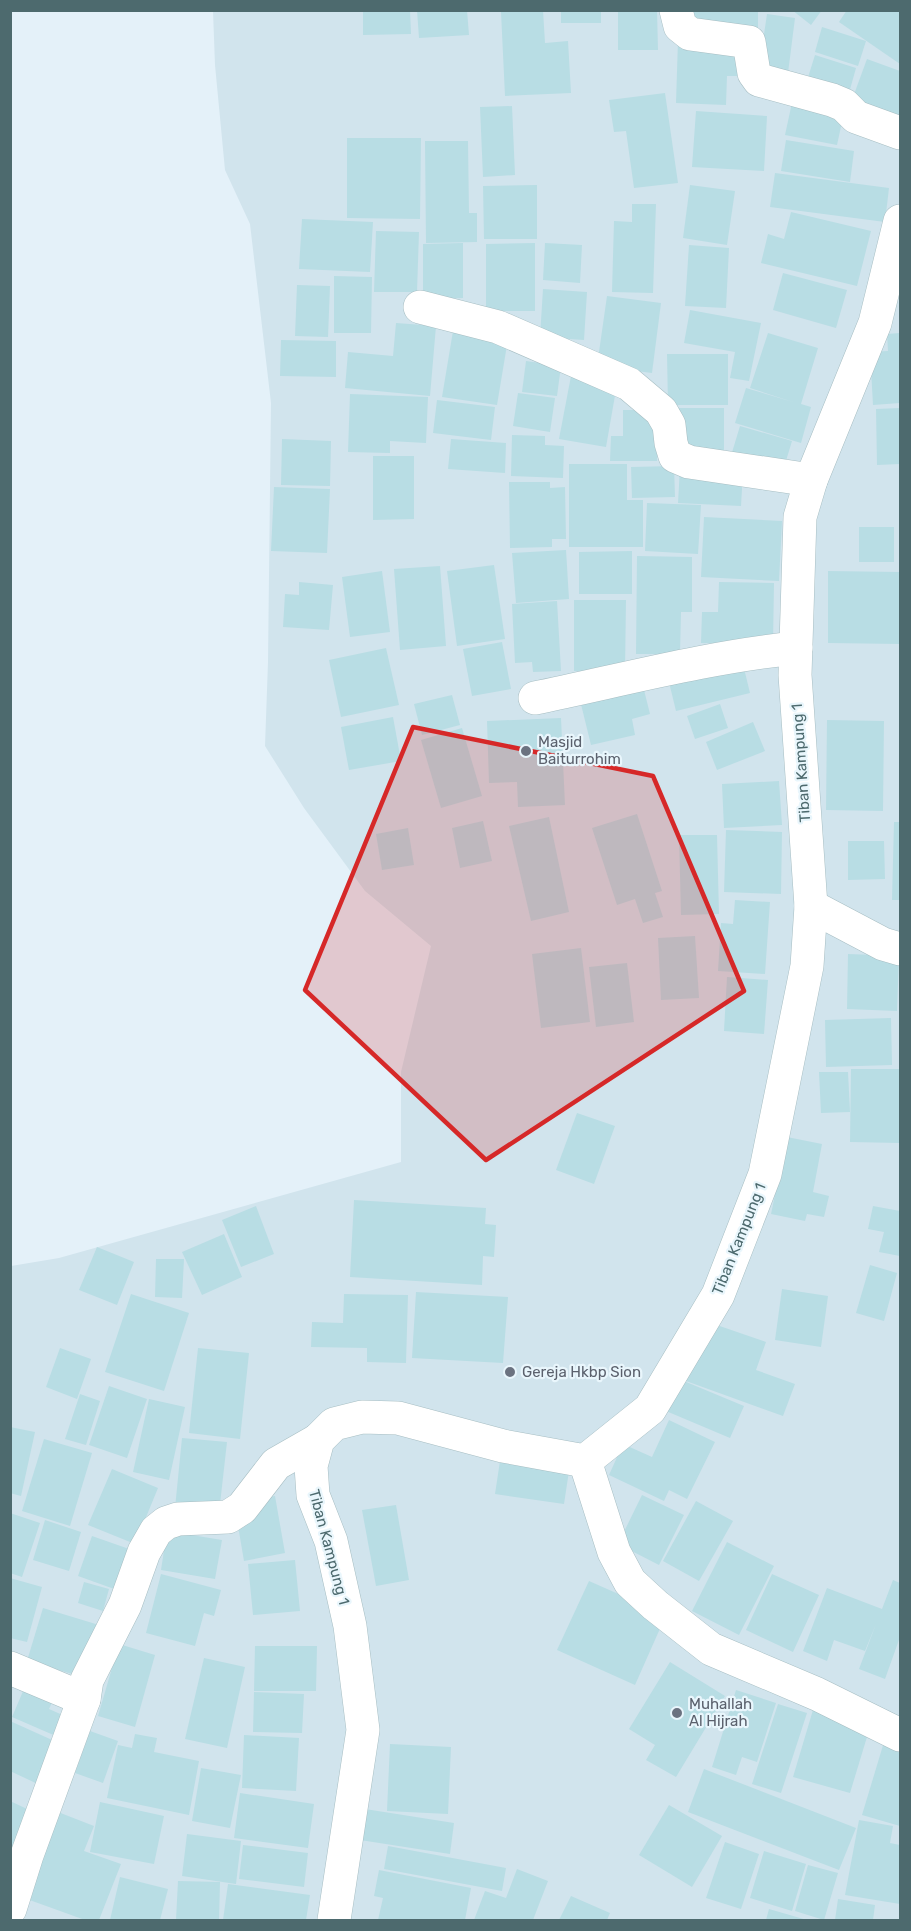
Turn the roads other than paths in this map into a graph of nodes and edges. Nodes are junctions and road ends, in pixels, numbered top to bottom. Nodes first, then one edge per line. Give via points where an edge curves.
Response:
1 (676, 10) edge
2 (900, 133) edge
3 (900, 221) edge
4 (420, 307) dead end
5 (888, 324) edge
6 (811, 480) junction
7 (796, 648) junction
8 (535, 698) dead end
9 (811, 906) junction
10 (900, 949) edge
11 (318, 1440) junction
12 (585, 1461) junction
13 (10, 1668) edge
14 (84, 1699) junction
15 (900, 1735) edge
16 (10, 1909) edge
17 (338, 1919) edge

1 - 2 street via 680,26 690,34 749,42 754,73 759,80 832,100 856,117
3 - 5 street, Tiban Kampung 1
4 - 6 street via 498,327 629,384 661,411 669,424 675,456 689,462
5 - 6 street, Tiban Kampung 1
6 - 7 street, Tiban Kampung 1 via 800,517
7 - 8 street via 745,653
7 - 9 street, Tiban Kampung 1
9 - 10 street
9 - 12 street, Tiban Kampung 1 via 807,966 765,1174 718,1295 650,1408
11 - 12 street via 334,1424 362,1417 398,1418 503,1446
11 - 14 street via 276,1464 242,1508 228,1517 178,1519 156,1531 87,1680
11 - 17 street, Tiban Kampung 1 via 311,1466 313,1495 331,1541 347,1616 363,1730
12 - 15 street via 614,1552 630,1582 655,1605 711,1648
13 - 14 street
14 - 16 street

